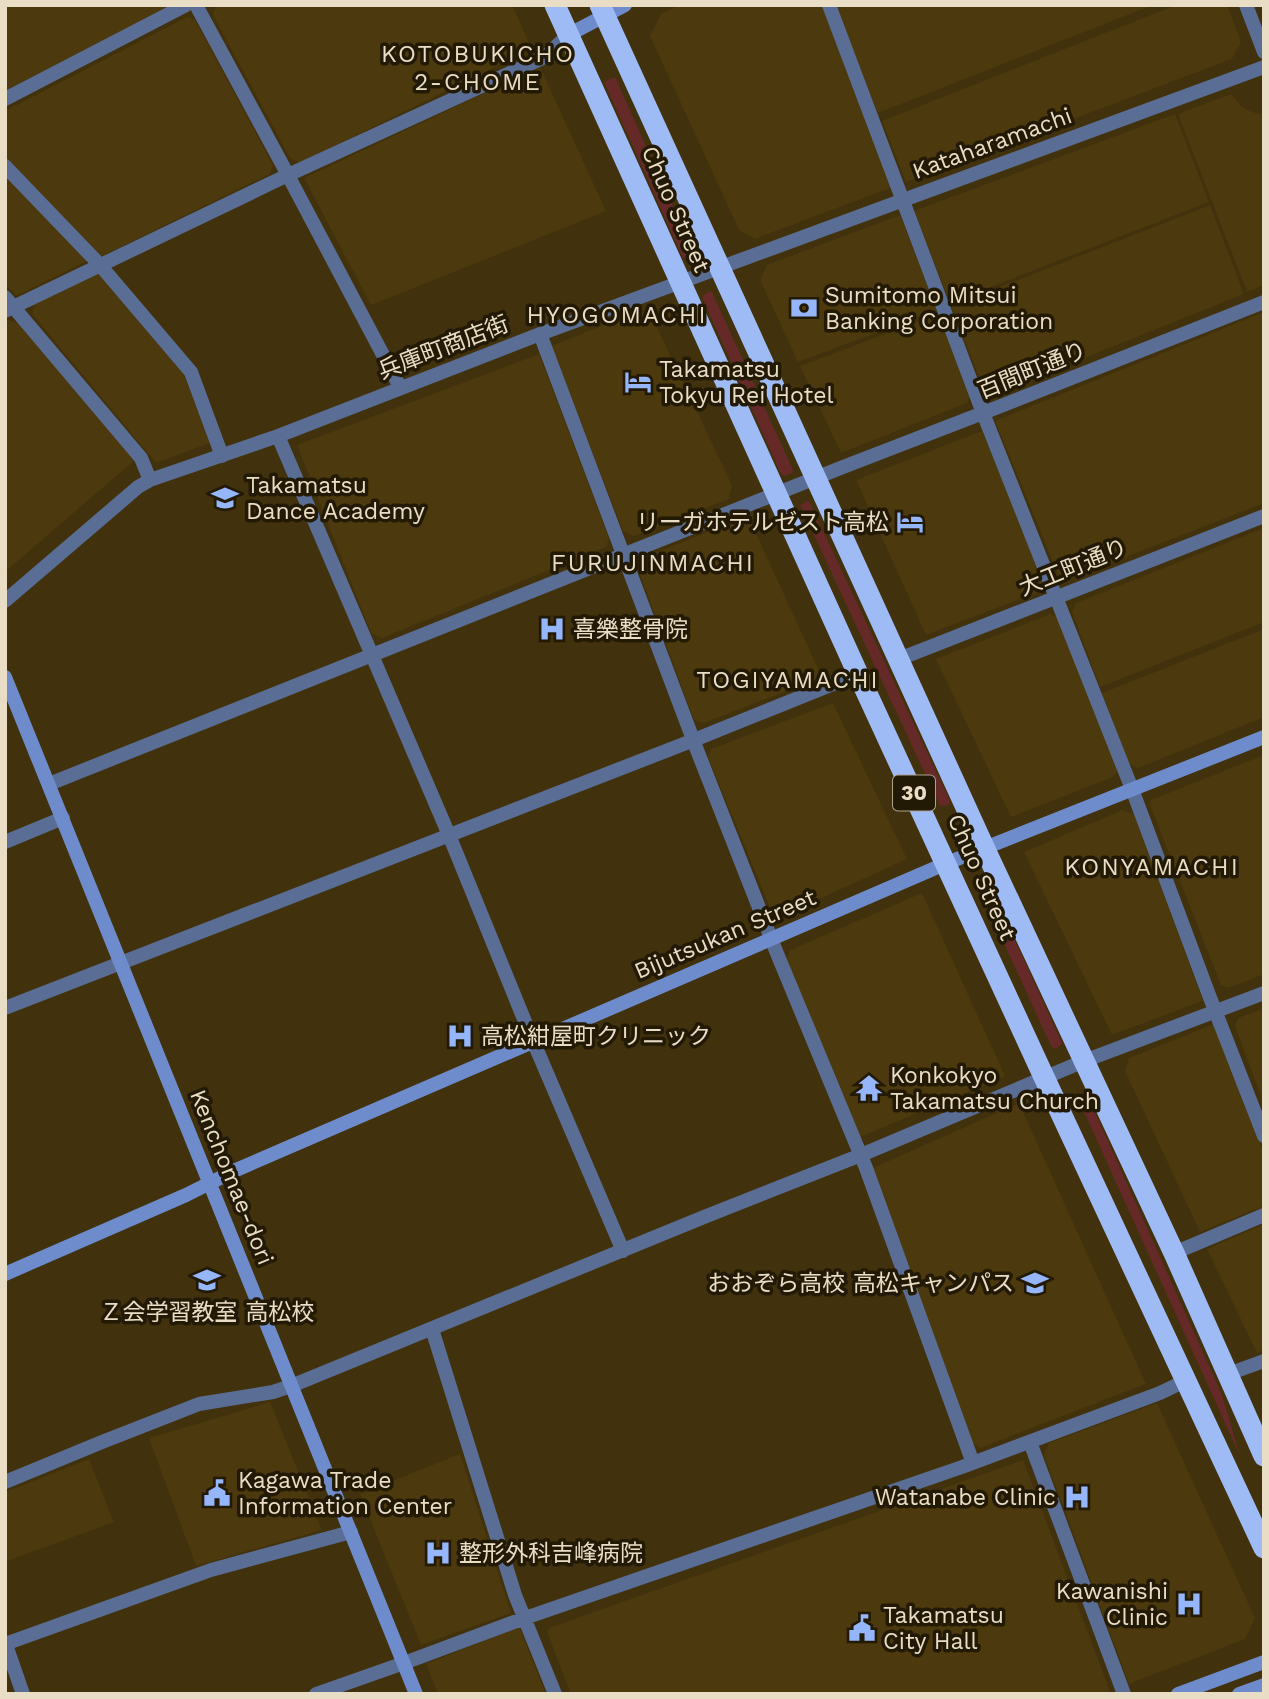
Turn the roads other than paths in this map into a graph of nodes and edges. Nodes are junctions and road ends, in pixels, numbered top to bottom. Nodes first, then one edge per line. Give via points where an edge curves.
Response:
1 (186, 5) edge
2 (196, 5) edge
3 (555, 5) edge
4 (625, 5) edge
5 (829, 5) edge
6 (1246, 5) edge
7 (603, 10) edge
8 (568, 35) junction
9 (1264, 52) edge
10 (1264, 67) edge
11 (5, 99) edge
12 (5, 166) edge
13 (288, 175) junction
14 (903, 200) junction
15 (100, 265) junction
16 (720, 268) junction
17 (681, 283) junction
18 (1264, 302) edge
19 (8, 305) edge
20 (540, 334) junction
21 (400, 387) junction
22 (983, 413) junction
23 (278, 436) junction
24 (222, 456) junction
25 (815, 478) junction
26 (150, 480) junction
27 (777, 494) junction
28 (1264, 516) edge
29 (624, 555) junction
30 (1056, 598) junction
31 (5, 601) edge
32 (372, 655) junction
33 (899, 659) junction
34 (858, 674) junction
35 (5, 677) edge
36 (1264, 737) edge
37 (694, 740) junction
38 (49, 784) junction
39 (1132, 789) junction
40 (62, 818) junction
41 (449, 835) junction
42 (5, 842) edge
43 (984, 848) junction
44 (947, 863) junction
45 (771, 939) junction
46 (121, 962) junction
47 (1264, 993) edge
48 (5, 1007) edge
49 (1215, 1011) junction
50 (534, 1042) junction
51 (1084, 1061) junction
52 (1044, 1077) junction
53 (1264, 1136) edge
54 (861, 1155) junction
55 (210, 1184) junction
56 (1264, 1215) edge
57 (623, 1251) junction
58 (1174, 1253) junction
59 (5, 1274) edge
60 (432, 1329) junction
61 (1264, 1361) edge
62 (1228, 1374) junction
63 (1185, 1381) junction
64 (292, 1386) junction
65 (1030, 1442) junction
66 (1264, 1456) edge
67 (973, 1463) junction
68 (5, 1482) edge
69 (351, 1532) junction
70 (1264, 1548) edge
71 (524, 1618) junction
72 (5, 1643) edge
73 (1264, 1662) edge
74 (404, 1664) junction
75 (1264, 1685) edge
76 (23, 1694) edge
77 (316, 1694) edge
78 (416, 1694) edge
79 (555, 1694) edge
80 (1124, 1694) edge
81 (1178, 1694) edge
82 (1238, 1694) edge

1 - 11 street
2 - 13 street
3 - 8 highway, 30
4 - 7 street
5 - 14 street
6 - 9 street
7 - 8 street
7 - 16 highway, Chuo Street / 30
8 - 13 street via 545,57
8 - 17 highway, Chuo Street / 30
10 - 14 street, Kataharamachi
12 - 15 street
13 - 15 street
13 - 21 street
14 - 16 street, 兵庫町商店街
14 - 22 street
15 - 19 street
15 - 24 street via 191,372
16 - 17 street, 兵庫町商店街
16 - 25 highway, Chuo Street / 30
17 - 20 street, 兵庫町商店街
17 - 27 highway, Chuo Street / 30
18 - 22 street, 百間町通り
19 - 26 street via 141,458
20 - 21 street, 兵庫町商店街
20 - 29 street
21 - 23 street, 兵庫町商店街
22 - 25 street, 百間町通り
22 - 30 street
23 - 24 street, 兵庫町商店街
23 - 32 street
24 - 26 street, 兵庫町商店街
25 - 27 street, 百間町通り
25 - 33 highway, Chuo Street / 30
26 - 31 street
27 - 29 street, 百間町通り
27 - 34 highway, Chuo Street / 30
28 - 30 street, 大工町通り
29 - 32 street, 百間町通り
29 - 37 street
30 - 33 street, 大工町通り
30 - 39 street
32 - 38 street, 百間町通り
32 - 41 street
33 - 43 highway, Chuo Street / 30
34 - 37 street
34 - 44 highway, Chuo Street / 30
35 - 38 street, Kenchomae-dori
36 - 39 street, Bijutsukan Street
37 - 41 street
37 - 45 street
38 - 40 street, Kenchomae-dori
39 - 43 street, Bijutsukan Street
39 - 49 street
40 - 42 street
40 - 46 street, Kenchomae-dori
41 - 46 street
41 - 50 street
43 - 44 street, Bijutsukan Street
43 - 51 highway, Chuo Street / 30
44 - 45 street, Bijutsukan Street
44 - 52 highway, Chuo Street / 30
45 - 50 street, Bijutsukan Street
45 - 54 street
46 - 48 street
46 - 55 street, Kenchomae-dori
47 - 49 street
49 - 51 street
49 - 53 street
50 - 55 street, Bijutsukan Street
50 - 57 street
51 - 52 street
51 - 58 highway, Chuo Street / 30
52 - 54 street
52 - 63 highway, Chuo Street / 30
54 - 57 street
54 - 67 street
55 - 59 street, Bijutsukan Street
55 - 64 street, Kenchomae-dori
56 - 58 street
57 - 60 street
58 - 62 highway, Chuo Street / 30
60 - 64 street
60 - 71 street
61 - 62 street
62 - 66 highway, Chuo Street / 30
63 - 65 street
63 - 70 highway, Chuo Street / 30
64 - 68 street via 199,1404
64 - 69 street, Kenchomae-dori
65 - 67 street
65 - 80 street
67 - 71 street
69 - 72 street via 211,1570
69 - 74 street, Kenchomae-dori
71 - 74 street
71 - 79 street
72 - 76 street
73 - 81 street
74 - 77 street
74 - 78 street, Kenchomae-dori
75 - 82 street

